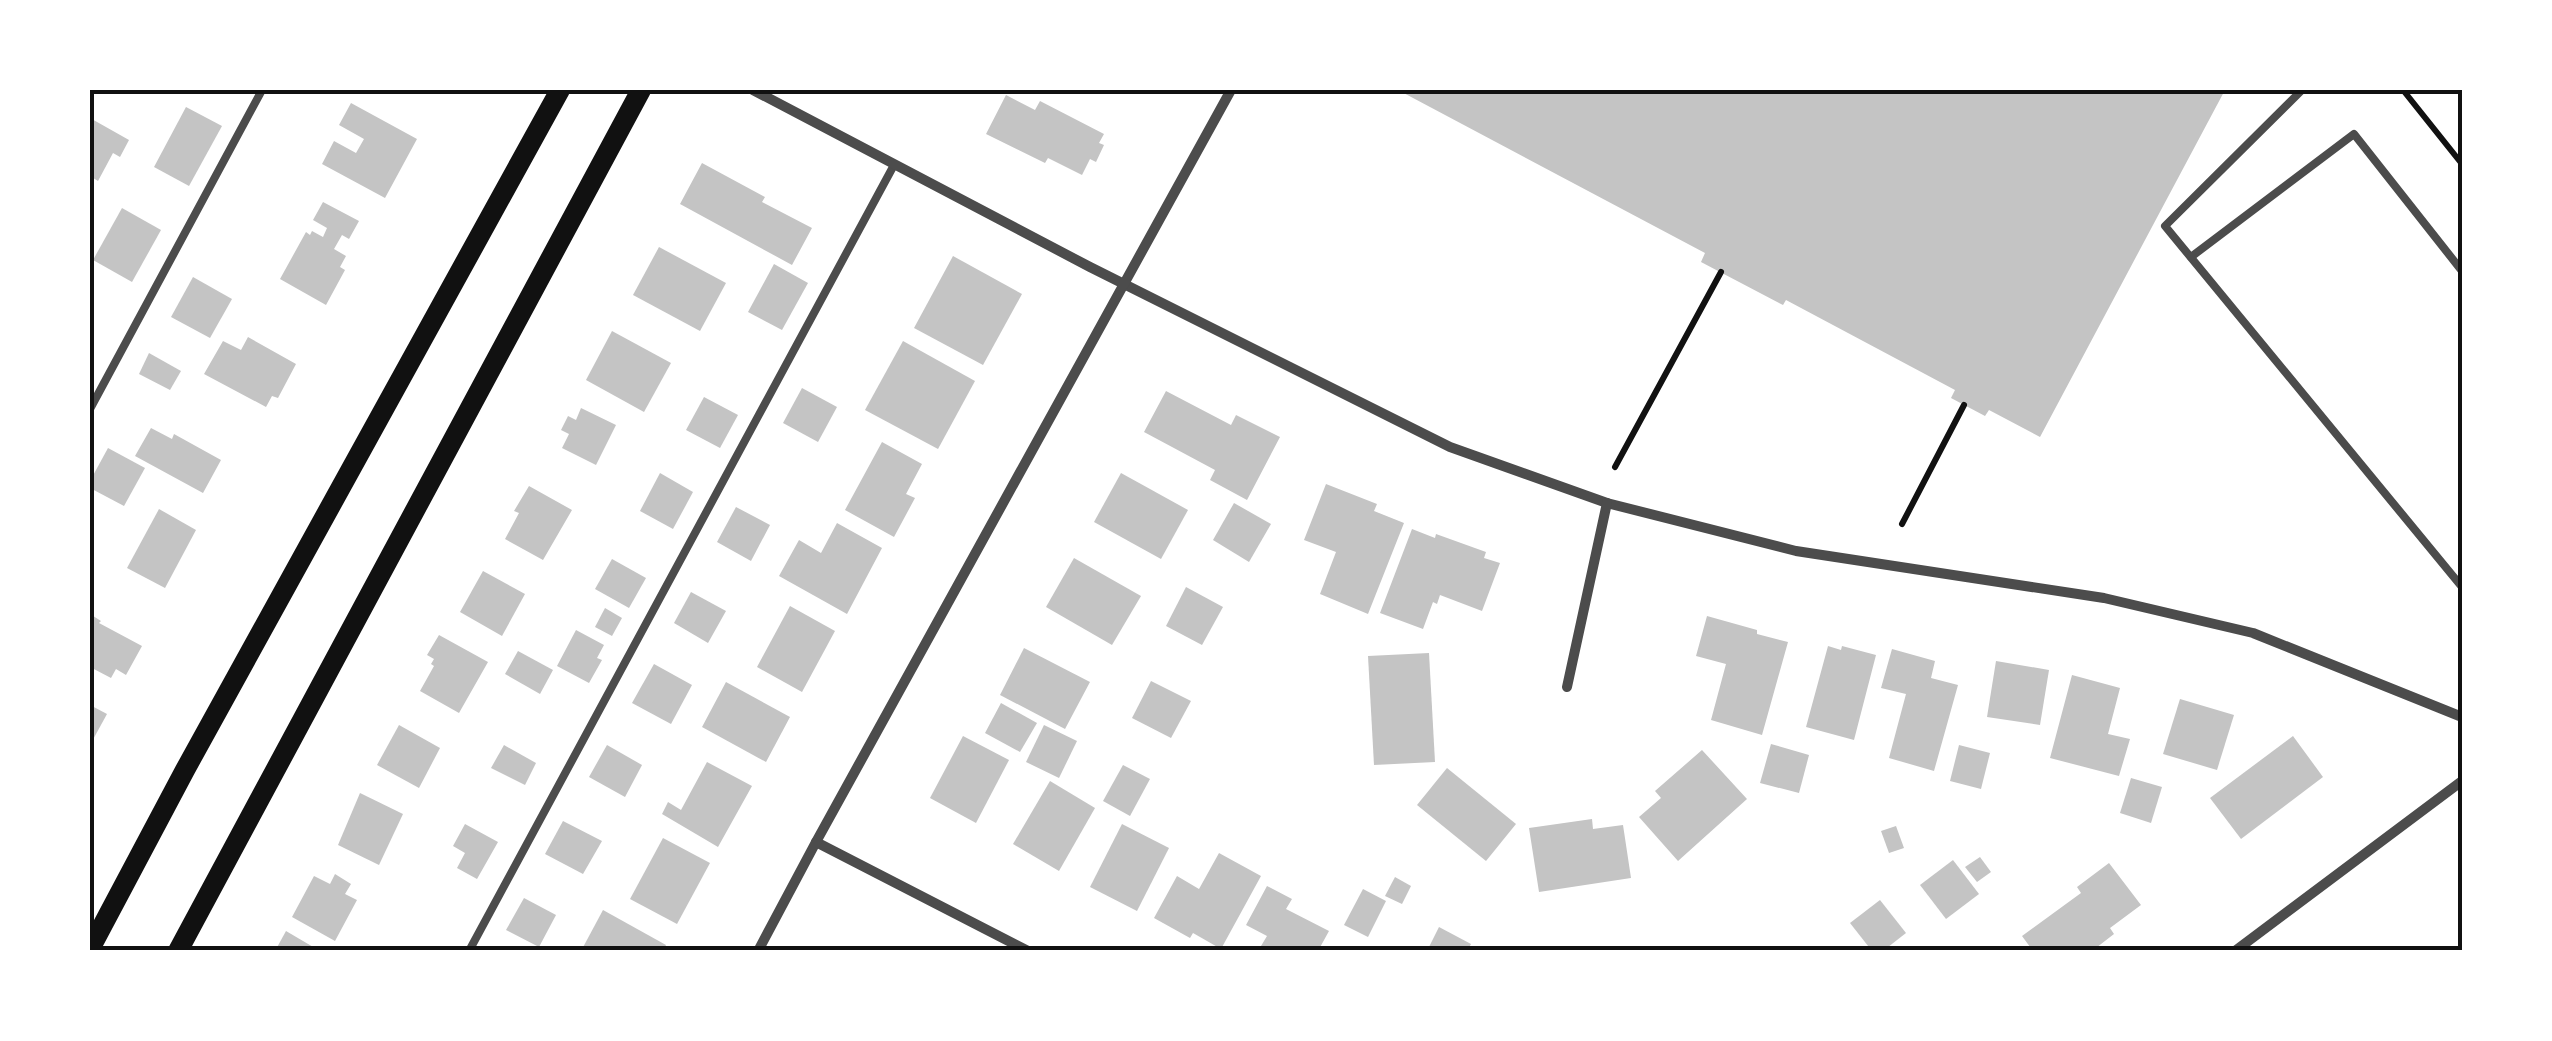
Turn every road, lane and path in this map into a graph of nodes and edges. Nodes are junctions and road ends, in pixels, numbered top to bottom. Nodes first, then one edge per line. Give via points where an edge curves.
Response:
1 (262, 90) edge
2 (560, 90) edge
3 (642, 90) edge
4 (753, 90) edge
5 (1231, 90) edge
6 (2302, 90) edge
7 (2403, 90) edge
8 (2462, 164) edge
9 (894, 165) junction
10 (2192, 257) junction
11 (2462, 271) edge
12 (1721, 272) dead end
13 (1124, 284) junction
14 (1964, 405) dead end
15 (90, 410) edge
16 (1615, 467) dead end
17 (1607, 503) junction
18 (1902, 524) dead end
19 (2462, 587) edge
20 (1567, 687) dead end
21 (2462, 716) edge
22 (2462, 780) edge
23 (816, 842) junction
24 (90, 949) edge
25 (178, 951) edge
26 (469, 951) edge
27 (758, 951) edge
28 (1028, 951) edge
29 (2235, 951) edge

1 - 15 lane
2 - 24 main road
3 - 25 main road
4 - 9 street
5 - 13 street
6 - 10 lane via 2166,226
7 - 8 path
9 - 13 street
9 - 26 lane
10 - 11 lane via 2354,134
10 - 19 lane
12 - 16 path
13 - 17 street via 1450,447
13 - 23 street
14 - 18 path
17 - 20 street
17 - 21 street via 1796,551 2104,598 2253,632
22 - 29 street
23 - 27 street
23 - 28 street

